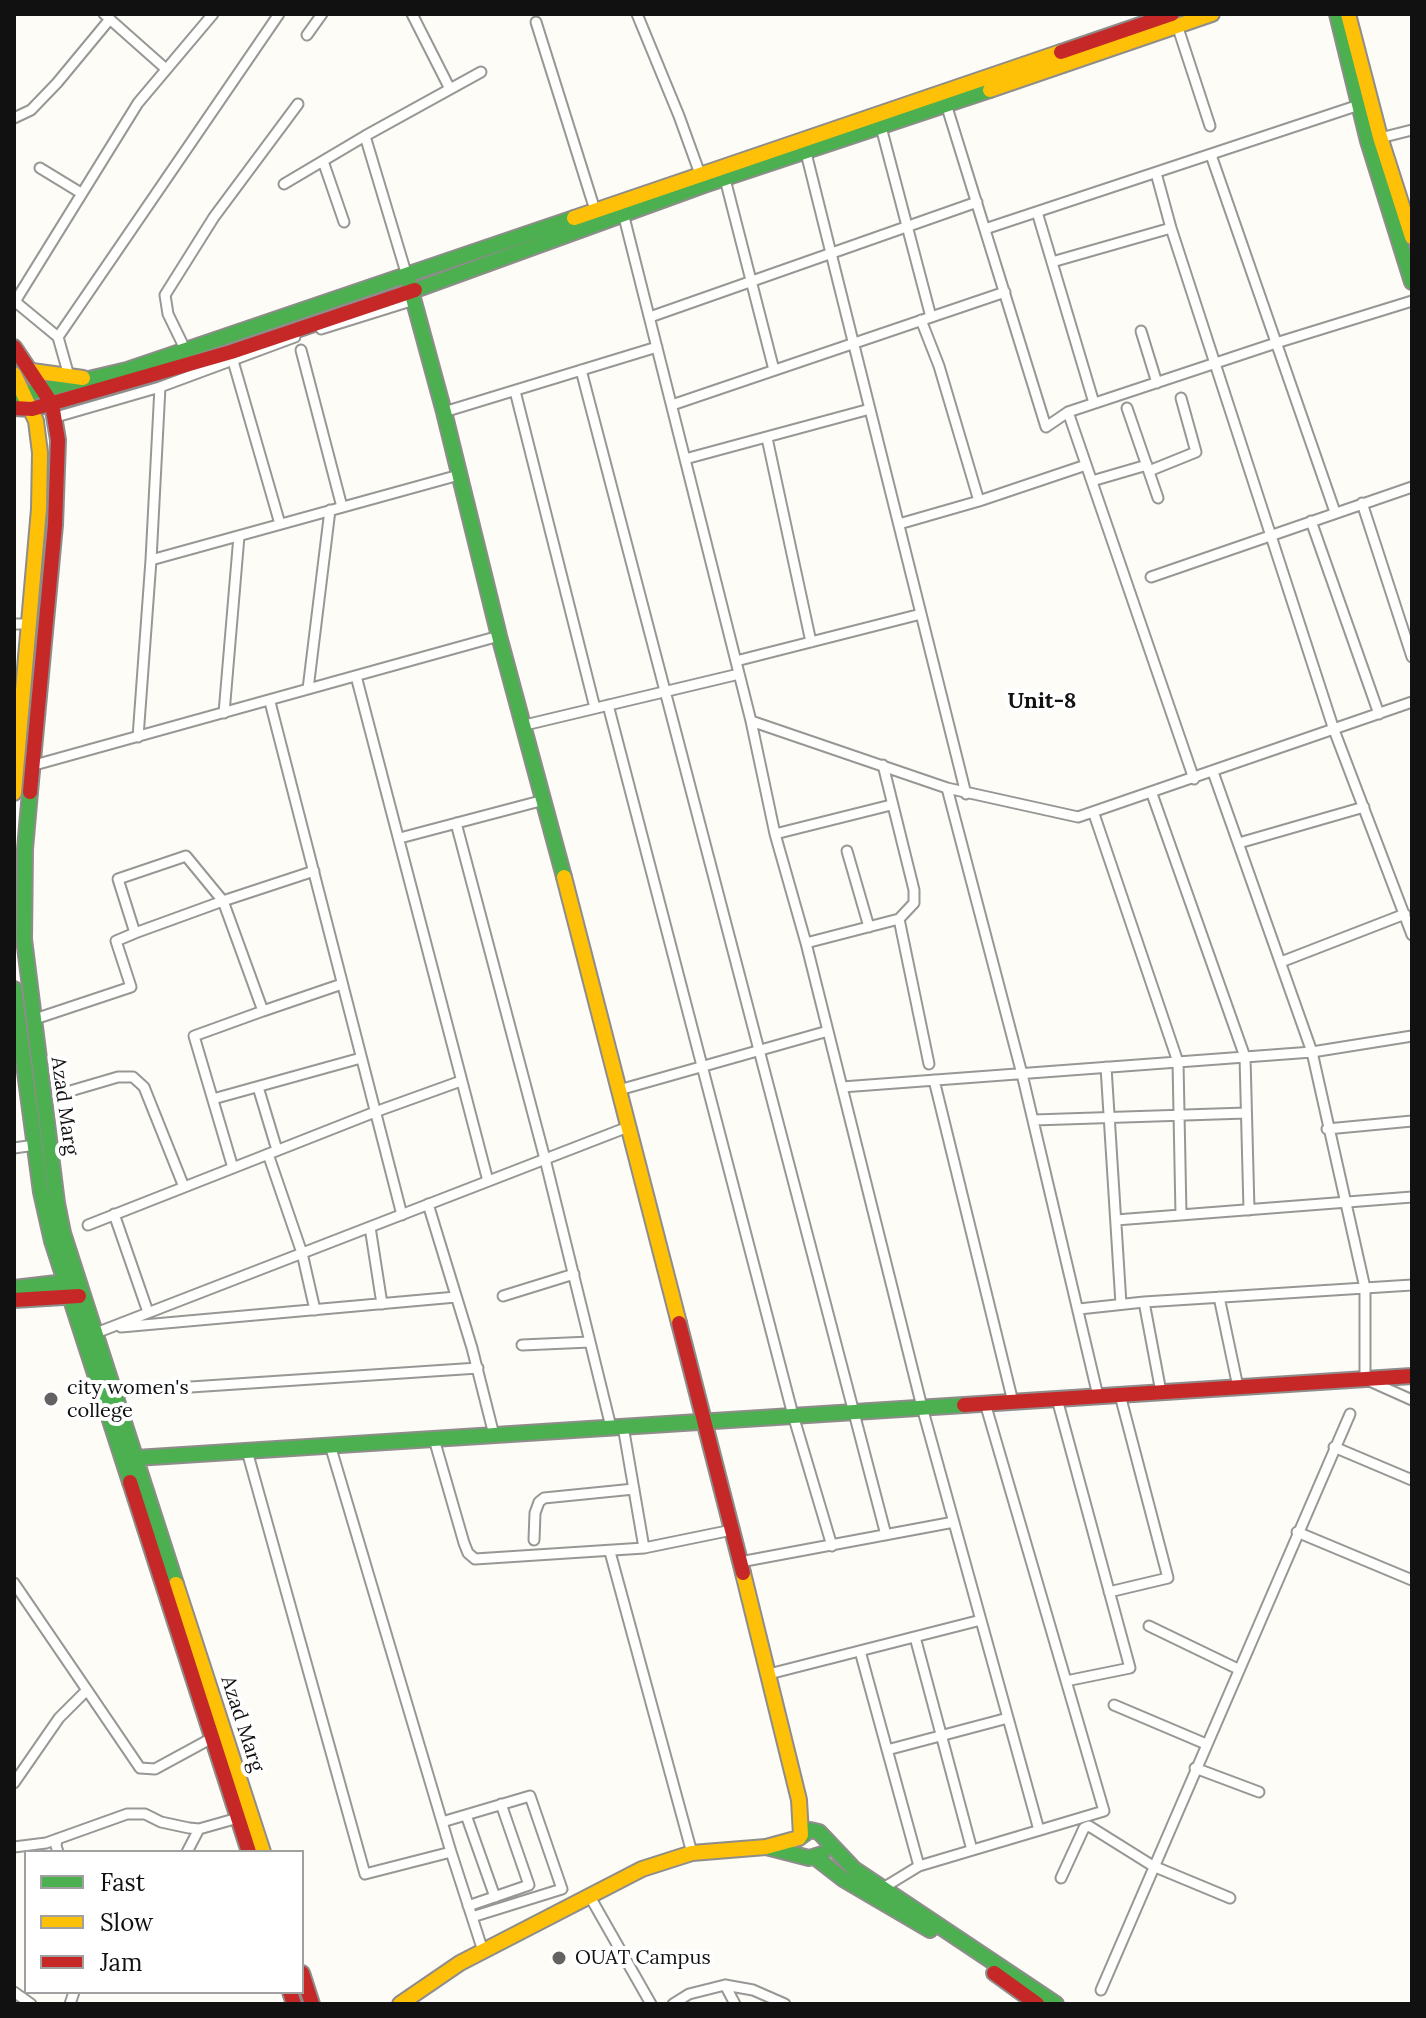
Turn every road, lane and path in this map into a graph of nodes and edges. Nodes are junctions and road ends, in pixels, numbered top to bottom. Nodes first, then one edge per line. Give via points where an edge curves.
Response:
1 (279, 14) edge
2 (322, 14) edge
3 (412, 14) edge
4 (637, 14) edge
5 (1212, 14) edge
6 (1337, 14) edge
7 (1348, 14) edge
8 (208, 16) edge
9 (107, 17) edge
10 (1174, 20) edge
11 (536, 22) dead end
12 (307, 35) dead end
13 (166, 69) junction
14 (481, 72) dead end
15 (450, 89) junction
16 (298, 104) dead end
17 (946, 104) junction
18 (1359, 105) junction
19 (14, 118) edge
20 (1210, 126) dead end
21 (881, 127) junction
22 (1412, 130) edge
23 (365, 136) junction
24 (1374, 139) junction
25 (806, 153) junction
26 (1211, 155) junction
27 (323, 161) junction
28 (40, 168) dead end
29 (1156, 173) junction
30 (700, 174) junction
31 (725, 179) junction
32 (284, 184) dead end
33 (81, 193) junction
34 (977, 202) junction
35 (595, 210) junction
36 (1037, 212) junction
37 (623, 213) junction
38 (344, 222) dead end
39 (908, 226) junction
40 (1171, 228) junction
41 (985, 229) junction
42 (1412, 237) edge
43 (831, 253) junction
44 (1052, 262) junction
45 (407, 276) junction
46 (750, 282) junction
47 (1412, 282) edge
48 (1005, 292) junction
49 (413, 296) junction
50 (1412, 301) edge
51 (650, 317) junction
52 (926, 318) junction
53 (1141, 331) dead end
54 (58, 337) junction
55 (854, 343) junction
56 (1276, 343) junction
57 (14, 347) edge
58 (657, 347) junction
59 (301, 350) dead end
60 (186, 351) junction
61 (233, 361) junction
62 (1217, 363) junction
63 (581, 370) junction
64 (774, 370) junction
65 (32, 371) junction
66 (14, 374) edge
67 (69, 376) junction
68 (95, 380) junction
69 (1157, 383) junction
70 (160, 387) junction
71 (515, 391) junction
72 (1181, 398) dead end
73 (18, 402) edge
74 (1094, 403) junction
75 (51, 404) junction
76 (672, 405) junction
77 (1127, 408) dead end
78 (32, 409) junction
79 (870, 409) junction
80 (444, 412) junction
81 (1068, 412) junction
82 (767, 438) junction
83 (685, 459) junction
84 (1086, 465) junction
85 (1148, 468) junction
86 (459, 475) junction
87 (1092, 481) junction
88 (1412, 487) edge
89 (1158, 498) dead end
90 (979, 501) junction
91 (1362, 503) junction
92 (342, 507) junction
93 (330, 510) junction
94 (1335, 512) junction
95 (1311, 521) junction
96 (280, 524) junction
97 (899, 524) junction
98 (1271, 534) junction
99 (239, 536) junction
100 (151, 560) junction
101 (1151, 577) dead end
102 (921, 614) junction
103 (21, 624) edge
104 (499, 636) junction
105 (811, 642) junction
106 (1412, 657) edge
107 (736, 661) junction
108 (739, 674) junction
109 (356, 676) junction
110 (308, 689) junction
111 (664, 692) junction
112 (270, 702) junction
113 (1412, 702) edge
114 (608, 705) junction
115 (595, 708) junction
116 (224, 713) junction
117 (1379, 714) junction
118 (751, 721) junction
119 (525, 725) junction
120 (1334, 730) junction
121 (138, 737) junction
122 (883, 765) junction
123 (31, 766) junction
124 (1213, 772) junction
125 (1194, 779) junction
126 (947, 788) junction
127 (14, 790) edge
128 (966, 794) junction
129 (1152, 794) junction
130 (544, 800) junction
131 (891, 805) junction
132 (1364, 807) junction
133 (1094, 814) junction
134 (456, 823) junction
135 (775, 834) junction
136 (400, 838) junction
137 (1239, 843) junction
138 (847, 851) dead end
139 (314, 871) junction
140 (223, 901) junction
141 (1405, 914) junction
142 (899, 919) junction
143 (869, 927) junction
144 (135, 933) junction
145 (1412, 935) edge
146 (806, 943) junction
147 (1281, 962) junction
148 (342, 984) junction
149 (14, 989) edge
150 (263, 1011) junction
151 (32, 1020) junction
152 (828, 1031) junction
153 (1412, 1036) edge
154 (760, 1051) junction
155 (1312, 1052) junction
156 (1245, 1057) junction
157 (361, 1058) junction
158 (1178, 1062) junction
159 (929, 1064) dead end
160 (702, 1066) junction
161 (1106, 1067) junction
162 (1022, 1074) junction
163 (934, 1080) junction
164 (461, 1081) junction
165 (258, 1087) junction
166 (842, 1087) junction
167 (619, 1090) junction
168 (60, 1094) dead end
169 (213, 1099) junction
170 (375, 1112) junction
171 (1246, 1113) junction
172 (1179, 1116) junction
173 (1109, 1118) junction
174 (1034, 1120) junction
175 (1412, 1121) edge
176 (628, 1127) junction
177 (1327, 1129) junction
178 (35, 1145) junction
179 (14, 1148) edge
180 (272, 1152) junction
181 (545, 1159) junction
182 (233, 1168) junction
183 (488, 1181) junction
184 (184, 1187) junction
185 (1412, 1197) edge
186 (1346, 1203) junction
187 (428, 1204) junction
188 (1249, 1210) junction
189 (114, 1214) junction
190 (402, 1215) junction
191 (1181, 1215) junction
192 (1116, 1220) junction
193 (88, 1225) dead end
194 (370, 1227) junction
195 (302, 1253) junction
196 (574, 1274) junction
197 (1412, 1285) edge
198 (1365, 1288) junction
199 (74, 1289) junction
200 (503, 1296) dead end
201 (456, 1297) junction
202 (1219, 1297) junction
203 (16, 1299) edge
204 (1144, 1302) junction
205 (382, 1304) junction
206 (1121, 1304) junction
207 (1079, 1309) junction
208 (315, 1310) junction
209 (148, 1312) junction
210 (102, 1330) junction
211 (590, 1342) junction
212 (522, 1345) dead end
213 (478, 1368) junction
214 (1412, 1376) edge
215 (1365, 1379) junction
216 (1238, 1387) junction
217 (115, 1392) junction
218 (1161, 1392) junction
219 (1120, 1395) junction
220 (1098, 1396) junction
221 (1057, 1399) junction
222 (1412, 1400) edge
223 (1013, 1402) junction
224 (985, 1403) junction
225 (922, 1407) junction
226 (854, 1412) junction
227 (1350, 1414) dead end
228 (793, 1415) junction
229 (704, 1421) junction
230 (617, 1427) junction
231 (494, 1435) junction
232 (434, 1439) junction
233 (330, 1445) junction
234 (1334, 1447) junction
235 (247, 1451) junction
236 (136, 1458) junction
237 (1412, 1480) edge
238 (634, 1489) junction
239 (954, 1522) junction
240 (732, 1530) junction
241 (1297, 1532) junction
242 (886, 1535) junction
243 (534, 1540) dead end
244 (832, 1546) junction
245 (644, 1548) junction
246 (610, 1552) junction
247 (740, 1562) junction
248 (1412, 1580) edge
249 (14, 1583) edge
250 (1109, 1592) junction
251 (981, 1620) junction
252 (1149, 1626) dead end
253 (915, 1637) junction
254 (860, 1651) junction
255 (1238, 1669) junction
256 (769, 1674) junction
257 (1066, 1681) junction
258 (87, 1690) junction
259 (1114, 1705) dead end
260 (1008, 1718) junction
261 (941, 1736) junction
262 (212, 1738) junction
263 (1206, 1744) junction
264 (887, 1750) junction
265 (1195, 1768) junction
266 (14, 1783) edge
267 (1259, 1792) dead end
268 (799, 1800) junction
269 (501, 1804) junction
270 (466, 1815) junction
271 (238, 1818) junction
272 (442, 1822) junction
273 (199, 1829) junction
274 (1039, 1830) junction
275 (800, 1836) junction
276 (823, 1837) junction
277 (57, 1839) junction
278 (14, 1847) edge
279 (766, 1847) junction
280 (57, 1850) edge
281 (188, 1850) edge
282 (248, 1850) edge
283 (262, 1850) edge
284 (972, 1850) junction
285 (451, 1852) junction
286 (692, 1853) junction
287 (809, 1856) junction
288 (919, 1866) junction
289 (1153, 1866) junction
290 (1061, 1878) dead end
291 (880, 1894) junction
292 (589, 1895) junction
293 (495, 1897) junction
294 (1230, 1898) dead end
295 (468, 1906) junction
296 (472, 1917) junction
297 (483, 1951) junction
298 (304, 1979) edge
299 (725, 1985) junction
300 (1101, 1990) dead end
301 (14, 1992) edge
302 (31, 2004) edge
303 (312, 2004) edge
304 (400, 2004) edge
305 (651, 2004) edge
306 (673, 2004) edge
307 (735, 2004) edge
308 (785, 2004) edge
309 (1037, 2004) edge
310 (1056, 2004) edge

1 - 54 street
2 - 12 street
3 - 15 street
4 - 30 street
5 - 10 street
6 - 18 street
7 - 24 street
8 - 13 street
9 - 13 street
9 - 19 street via 57,83 31,110
10 - 17 street
10 - 20 street
10 - 30 street
11 - 35 street
13 - 33 street
14 - 15 street
15 - 23 street
16 - 60 street via 214,217 165,295
17 - 21 street
17 - 34 street
18 - 24 street
18 - 26 street
21 - 25 street
21 - 39 street
22 - 24 street
23 - 27 street
23 - 45 street
24 - 42 street
24 - 47 street
25 - 31 street
25 - 43 street
26 - 29 street
26 - 56 street
27 - 32 street
27 - 38 street
28 - 33 street
29 - 36 street
29 - 40 street
30 - 35 street
31 - 37 street
31 - 46 street
33 - 54 street via 16,300
34 - 39 street
34 - 41 street
35 - 45 street
36 - 41 street
36 - 44 street
37 - 49 street
37 - 51 street
39 - 43 street
39 - 52 street
40 - 44 street
40 - 62 street
41 - 48 street
43 - 46 street
43 - 55 street
44 - 74 street
45 - 49 street
45 - 60 street
46 - 51 street
46 - 64 street
48 - 52 street
48 - 81 street via 1046,427
49 - 61 street
49 - 75 street
49 - 80 street
50 - 56 street
51 - 58 street
52 - 55 street
52 - 90 street
53 - 69 street
54 - 67 street
55 - 64 street
55 - 79 street
56 - 62 street
56 - 94 street
57 - 65 street
58 - 63 street
58 - 76 street
59 - 92 street
60 - 68 street
61 - 70 street
61 - 96 street
62 - 69 street
62 - 98 street
63 - 71 street
63 - 111 street
64 - 76 street
65 - 67 street
65 - 75 street
66 - 73 street
67 - 68 street
68 - 75 street
69 - 74 street
70 - 75 street
70 - 100 street
71 - 80 street
71 - 115 street
72 - 85 street via 1196,452
73 - 75 street
73 - 78 street
74 - 81 street
75 - 78 street
75 - 123 street, Azad Marg via 58,440 55,525
76 - 83 street
77 - 85 street
78 - 103 street via 40,453 39,509
79 - 82 street
79 - 97 street
80 - 86 street
81 - 84 street
82 - 83 street
82 - 105 street
83 - 107 street
84 - 87 street
84 - 90 street
85 - 87 street
85 - 89 street
86 - 92 street
86 - 104 street
87 - 125 street
88 - 91 street
90 - 97 street
91 - 94 street
91 - 106 street
92 - 93 street
93 - 96 street
93 - 110 street
94 - 95 street
95 - 98 street
95 - 117 street
96 - 99 street
97 - 102 street
98 - 101 street
98 - 120 street
99 - 100 street
99 - 116 street
100 - 121 street
102 - 105 street
102 - 128 street
103 - 127 street
104 - 109 street
104 - 119 street
105 - 107 street
107 - 108 street
108 - 111 street
108 - 118 street
109 - 110 street
109 - 136 street
110 - 112 street
111 - 114 street
111 - 154 street
112 - 116 street
112 - 139 street
113 - 117 street
114 - 115 street
114 - 160 street
115 - 119 street
116 - 121 street
117 - 120 street
118 - 122 street
118 - 135 street
119 - 130 street
120 - 124 street
120 - 132 street
121 - 123 street
122 - 126 street
122 - 131 street
123 - 151 street, Azad Marg via 24,939
124 - 125 street
124 - 137 street
125 - 129 street
126 - 128 street
126 - 162 street
128 - 133 street via 1078,817
129 - 133 street
129 - 156 street
130 - 134 street
130 - 167 street
131 - 135 street
131 - 142 street via 915,898
132 - 137 street
132 - 141 street
133 - 158 street
134 - 136 street
134 - 181 street
135 - 146 street
136 - 164 street
137 - 147 street
138 - 143 street
139 - 140 street
139 - 148 street
140 - 144 street
140 - 144 street via 186,856 118,879
140 - 150 street
141 - 145 street
141 - 147 street
142 - 143 street
142 - 159 street
143 - 146 street
144 - 151 street via 116,941 131,987
146 - 152 street
147 - 155 street
148 - 150 street
148 - 157 street
149 - 178 street, Azad Marg
150 - 169 street via 194,1036
151 - 199 street, Azad Marg
152 - 154 street
152 - 166 street
153 - 155 street
154 - 160 street
154 - 226 street
155 - 156 street
155 - 177 street
156 - 158 street
156 - 171 street
157 - 165 street
157 - 170 street
158 - 161 street
158 - 172 street
160 - 167 street
160 - 228 street
161 - 162 street
161 - 173 street
162 - 163 street
162 - 174 street
163 - 166 street
163 - 223 street
164 - 170 street
164 - 183 street
165 - 169 street
165 - 180 street
166 - 225 street
167 - 176 street
168 - 184 street via 133,1077 144,1087
169 - 182 street
170 - 180 street
170 - 190 street
171 - 172 street
171 - 188 street
172 - 173 street
172 - 191 street
173 - 174 street
173 - 192 street
174 - 207 street
175 - 177 street
176 - 181 street
176 - 229 street
177 - 186 street
178 - 179 street
178 - 199 street, Azad Marg via 44,1204
180 - 182 street
180 - 195 street
181 - 183 street
181 - 196 street
182 - 184 street
183 - 187 street
184 - 189 street
185 - 186 street
186 - 188 street
186 - 198 street
187 - 190 street
187 - 201 street
188 - 191 street
189 - 193 street
189 - 209 street
190 - 194 street
191 - 192 street
192 - 206 street
194 - 195 street
194 - 205 street
195 - 208 street
195 - 209 street
196 - 200 street
196 - 211 street
197 - 198 street
198 - 202 street
198 - 215 street
199 - 203 street
199 - 210 street, Azad Marg
199 - 262 street, Azad Marg
201 - 205 street
201 - 213 street
202 - 204 street
202 - 216 street
204 - 206 street
204 - 218 street
205 - 208 street
206 - 207 street
207 - 220 street
208 - 210 street
209 - 210 street
210 - 217 street, Azad Marg
211 - 212 street
211 - 230 street
213 - 217 street
213 - 231 street
214 - 215 street
215 - 216 street
215 - 222 street
216 - 218 street
217 - 236 street, Azad Marg
218 - 219 street
219 - 220 street
219 - 250 street via 1168,1578
220 - 221 street
221 - 223 street
221 - 250 street
223 - 224 street
224 - 225 street
224 - 257 street
225 - 226 street
225 - 239 street
226 - 228 street
226 - 242 street
227 - 234 street
228 - 229 street
228 - 244 street
229 - 230 street
229 - 240 street
230 - 231 street
230 - 238 street
231 - 232 street
232 - 233 street
232 - 246 street via 464,1543 475,1559
233 - 235 street
233 - 272 street
234 - 237 street
234 - 241 street
235 - 236 street
235 - 285 street via 365,1874
236 - 283 street, Azad Marg
238 - 243 street via 544,1498 535,1513
238 - 245 street
239 - 242 street
239 - 251 street
240 - 245 street
240 - 247 street
241 - 248 street
241 - 255 street
242 - 244 street
244 - 247 street
245 - 246 street
246 - 286 street
247 - 256 street
249 - 258 street
250 - 257 street via 1130,1668
251 - 253 street
251 - 260 street
252 - 255 street
253 - 254 street
253 - 261 street
254 - 256 street
254 - 264 street
255 - 263 street
256 - 268 street
257 - 274 street via 1104,1811
258 - 262 street via 140,1768 155,1769
258 - 266 street via 59,1718
259 - 263 street
260 - 261 street
260 - 274 street
261 - 264 street
261 - 284 street
262 - 271 street, Azad Marg
263 - 265 street
264 - 288 street
265 - 267 street
265 - 289 street
268 - 275 street
268 - 276 street
269 - 270 street
269 - 293 street via 529,1885
269 - 296 street via 530,1796 562,1889
270 - 272 street
270 - 293 street
271 - 273 street
271 - 282 street, Azad Marg
272 - 285 street
273 - 277 street via 127,1814
273 - 281 street
274 - 284 street
275 - 276 street via 810,1830
275 - 279 street
275 - 287 street via 799,1850
276 - 287 street via 825,1850
276 - 291 street
277 - 278 street
277 - 280 street
279 - 286 street
279 - 287 street
284 - 288 street
285 - 295 street
286 - 292 street via 642,1869
287 - 291 street via 843,1879
288 - 291 street
289 - 290 street via 1089,1826
289 - 294 street
289 - 300 street
291 - 309 street
291 - 310 street
292 - 297 street
292 - 305 street
293 - 295 street
295 - 296 street
296 - 297 street
297 - 304 street
298 - 303 street
299 - 306 street
299 - 307 street
299 - 308 street
301 - 302 street

